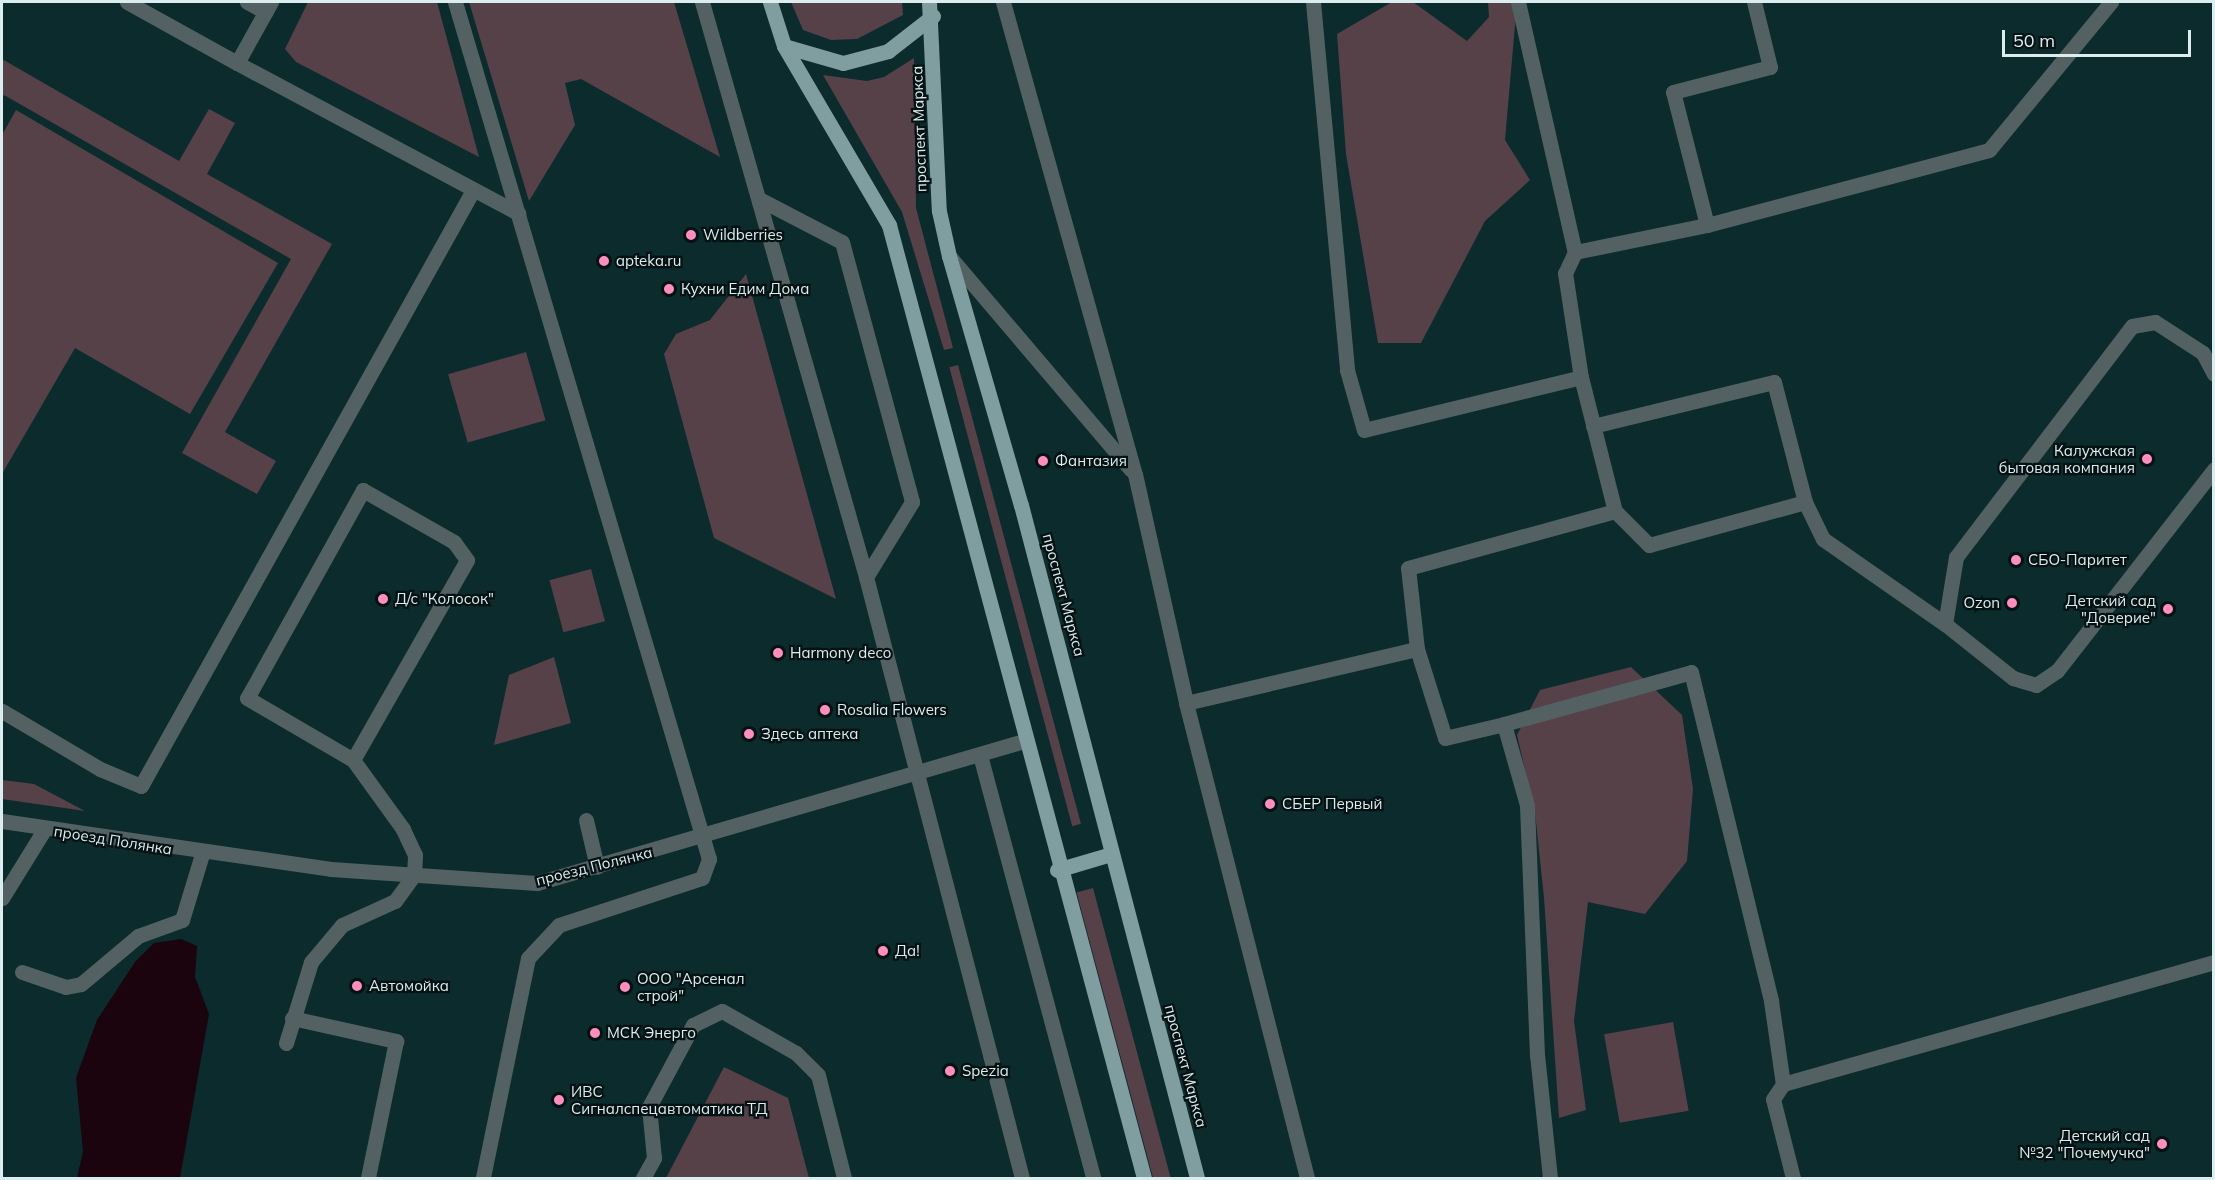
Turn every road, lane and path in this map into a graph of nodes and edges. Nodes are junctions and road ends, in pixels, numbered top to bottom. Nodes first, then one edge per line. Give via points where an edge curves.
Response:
1 (127, 2) edge
2 (247, 2) edge
3 (455, 2) edge
4 (702, 2) edge
5 (770, 2) edge
6 (1003, 2) edge
7 (1313, 2) edge
8 (1518, 2) edge
9 (1754, 2) edge
10 (2111, 2) edge
11 (268, 7) edge
12 (931, 9) edge
13 (784, 46) junction
14 (237, 63) junction
15 (472, 192) junction
16 (759, 199) junction
17 (518, 213) junction
18 (1707, 225) junction
19 (1575, 252) junction
20 (949, 256) junction
21 (2208, 347) edge
22 (2214, 374) edge
23 (1581, 378) junction
24 (1593, 426) junction
25 (2214, 469) edge
26 (1135, 474) junction
27 (1805, 502) junction
28 (1615, 512) junction
29 (866, 576) junction
30 (1945, 624) junction
31 (1417, 649) junction
32 (1186, 703) junction
33 (2, 711) edge
34 (1504, 724) junction
35 (1024, 741) junction
36 (980, 755) junction
37 (353, 760) junction
38 (915, 777) junction
39 (586, 820) dead end
40 (2, 821) edge
41 (44, 830) junction
42 (699, 839) junction
43 (202, 854) junction
44 (1112, 854) junction
45 (597, 867) junction
46 (1057, 870) junction
47 (414, 875) junction
48 (2, 898) edge
49 (2214, 962) edge
50 (22, 972) dead end
51 (292, 1018) junction
52 (286, 1043) dead end
53 (1783, 1084) junction
54 (368, 1179) edge
55 (483, 1179) edge
56 (643, 1179) edge
57 (844, 1179) edge
58 (1022, 1179) edge
59 (1093, 1179) edge
60 (1144, 1179) edge
61 (1197, 1179) edge
62 (1308, 1179) edge
63 (1550, 1179) edge
64 (1793, 1179) edge

1 - 14 street
2 - 11 street
3 - 17 street
4 - 16 street
5 - 13 main road
6 - 26 street
7 - 23 street via 1347,370 1364,429
8 - 19 street
9 - 18 street via 1770,67 1674,92
10 - 18 street via 1989,150
11 - 14 street
12 - 13 main road, проспект Маркса via 888,51 843,63
12 - 20 main road, проспект Маркса via 939,211
13 - 35 main road via 889,225 970,518
14 - 15 street
15 - 17 street
15 - 33 street via 141,786 100,769
16 - 29 street
16 - 29 street via 842,242 912,502
17 - 42 street
18 - 19 street
19 - 23 street via 1565,273
20 - 26 street
20 - 44 main road, проспект Маркса via 1024,516
21 - 22 street
21 - 30 street via 2155,322 2133,326 1956,556
23 - 24 street
24 - 27 street via 1774,382
24 - 28 street
25 - 30 street via 2057,670 2036,685 2013,678
26 - 32 street
27 - 28 street via 1649,545
27 - 30 street via 1823,539
28 - 31 street via 1408,568
29 - 38 street
31 - 32 street
31 - 34 street via 1445,738
32 - 62 street
34 - 53 street via 1691,672 1771,1001
34 - 63 street via 1527,805 1537,1055
35 - 36 street, проезд Полянка
35 - 46 main road
36 - 38 street, проезд Полянка
36 - 59 street
37 - 37 street via 247,698 363,490 454,542 467,560
37 - 47 street via 403,829 415,855
38 - 42 street, проезд Полянка
38 - 58 street
39 - 45 street
40 - 41 street, проезд Полянка
41 - 43 street, проезд Полянка
41 - 48 street, проезд Полянка
42 - 45 street, проезд Полянка
42 - 55 street via 709,859 702,878 558,925 528,958
43 - 47 street, проезд Полянка
43 - 50 street via 182,920 138,936 81,984 66,987
44 - 46 main road
44 - 61 main road, проспект Маркса
45 - 47 street, проезд Полянка via 537,883
46 - 60 main road
47 - 51 street via 395,901 342,925 311,962
49 - 53 street
51 - 52 street
51 - 54 street via 396,1041
53 - 64 street via 1773,1099
56 - 57 street via 654,1158 649,1107 693,1025 722,1011 796,1053 818,1075

